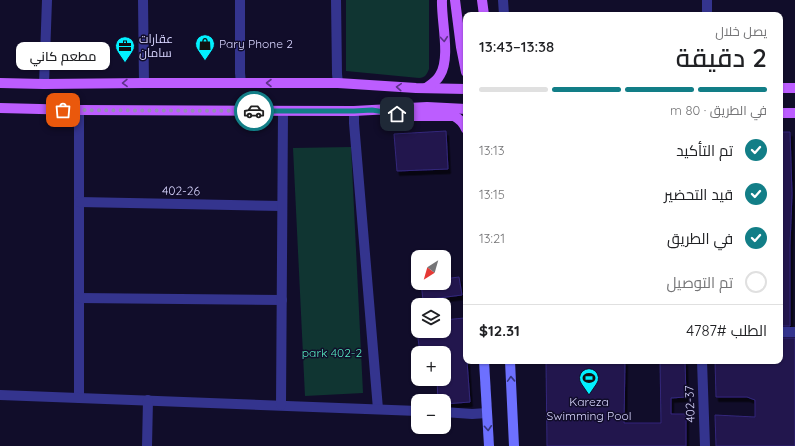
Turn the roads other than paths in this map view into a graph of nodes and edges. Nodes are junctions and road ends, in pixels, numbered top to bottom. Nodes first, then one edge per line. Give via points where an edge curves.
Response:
1 (47, 0) edge
2 (143, 0) edge
3 (240, 0) edge
4 (336, 0) edge
5 (442, 0) edge
6 (455, 0) edge
7 (482, 0) edge
8 (503, 0) edge
9 (707, 0) edge
10 (484, 12) edge
11 (504, 12) edge
12 (707, 12) edge
13 (463, 58) edge
14 (0, 83) edge
15 (144, 83) junction
16 (241, 83) junction
17 (338, 83) junction
18 (44, 84) junction
19 (426, 88) junction
20 (783, 88) edge
21 (795, 88) edge
22 (463, 89) edge
23 (0, 108) edge
24 (463, 109) edge
25 (78, 110) junction
26 (372, 110) junction
27 (283, 111) junction
28 (354, 111) junction
29 (783, 113) edge
30 (795, 113) edge
31 (463, 123) edge
32 (79, 202) junction
33 (282, 206) junction
34 (79, 298) junction
35 (282, 300) junction
36 (783, 332) edge
37 (795, 332) edge
38 (484, 364) edge
39 (510, 364) edge
40 (702, 364) edge
41 (0, 395) edge
42 (79, 398) junction
43 (148, 400) junction
44 (281, 405) junction
45 (378, 409) junction
46 (411, 411) edge
47 (451, 412) edge
48 (487, 413) junction
49 (147, 446) edge
50 (489, 446) edge
51 (514, 446) edge
52 (704, 446) edge

1 - 18 street
2 - 15 street
3 - 16 street
4 - 17 street
5 -> 19 main road via 444,68 435,82
6 - 13 main road
7 - 10 main road
8 - 11 street
9 - 12 street
14 - 18 main road
15 - 16 main road
15 -> 18 main road
17 -> 16 main road
19 -> 17 main road
19 - 22 main road
20 - 21 main road
23 - 25 main road
24 - 26 main road
25 - 27 main road
25 - 32 street
26 - 28 main road
26 - 31 main road via 415,116 454,116
27 - 28 main road
27 - 33 street
28 - 45 street
29 - 30 main road
32 - 33 street, 402-26
32 - 34 street
33 - 35 street
34 - 35 street
34 - 42 street
35 - 44 street
36 - 37 street
38 - 48 main road
51 -> 39 main road
40 - 52 street, 402-37
41 - 42 street
42 - 43 street
43 - 44 street
43 - 49 street
44 - 45 street
45 - 46 street
47 - 48 street
48 -> 50 main road

